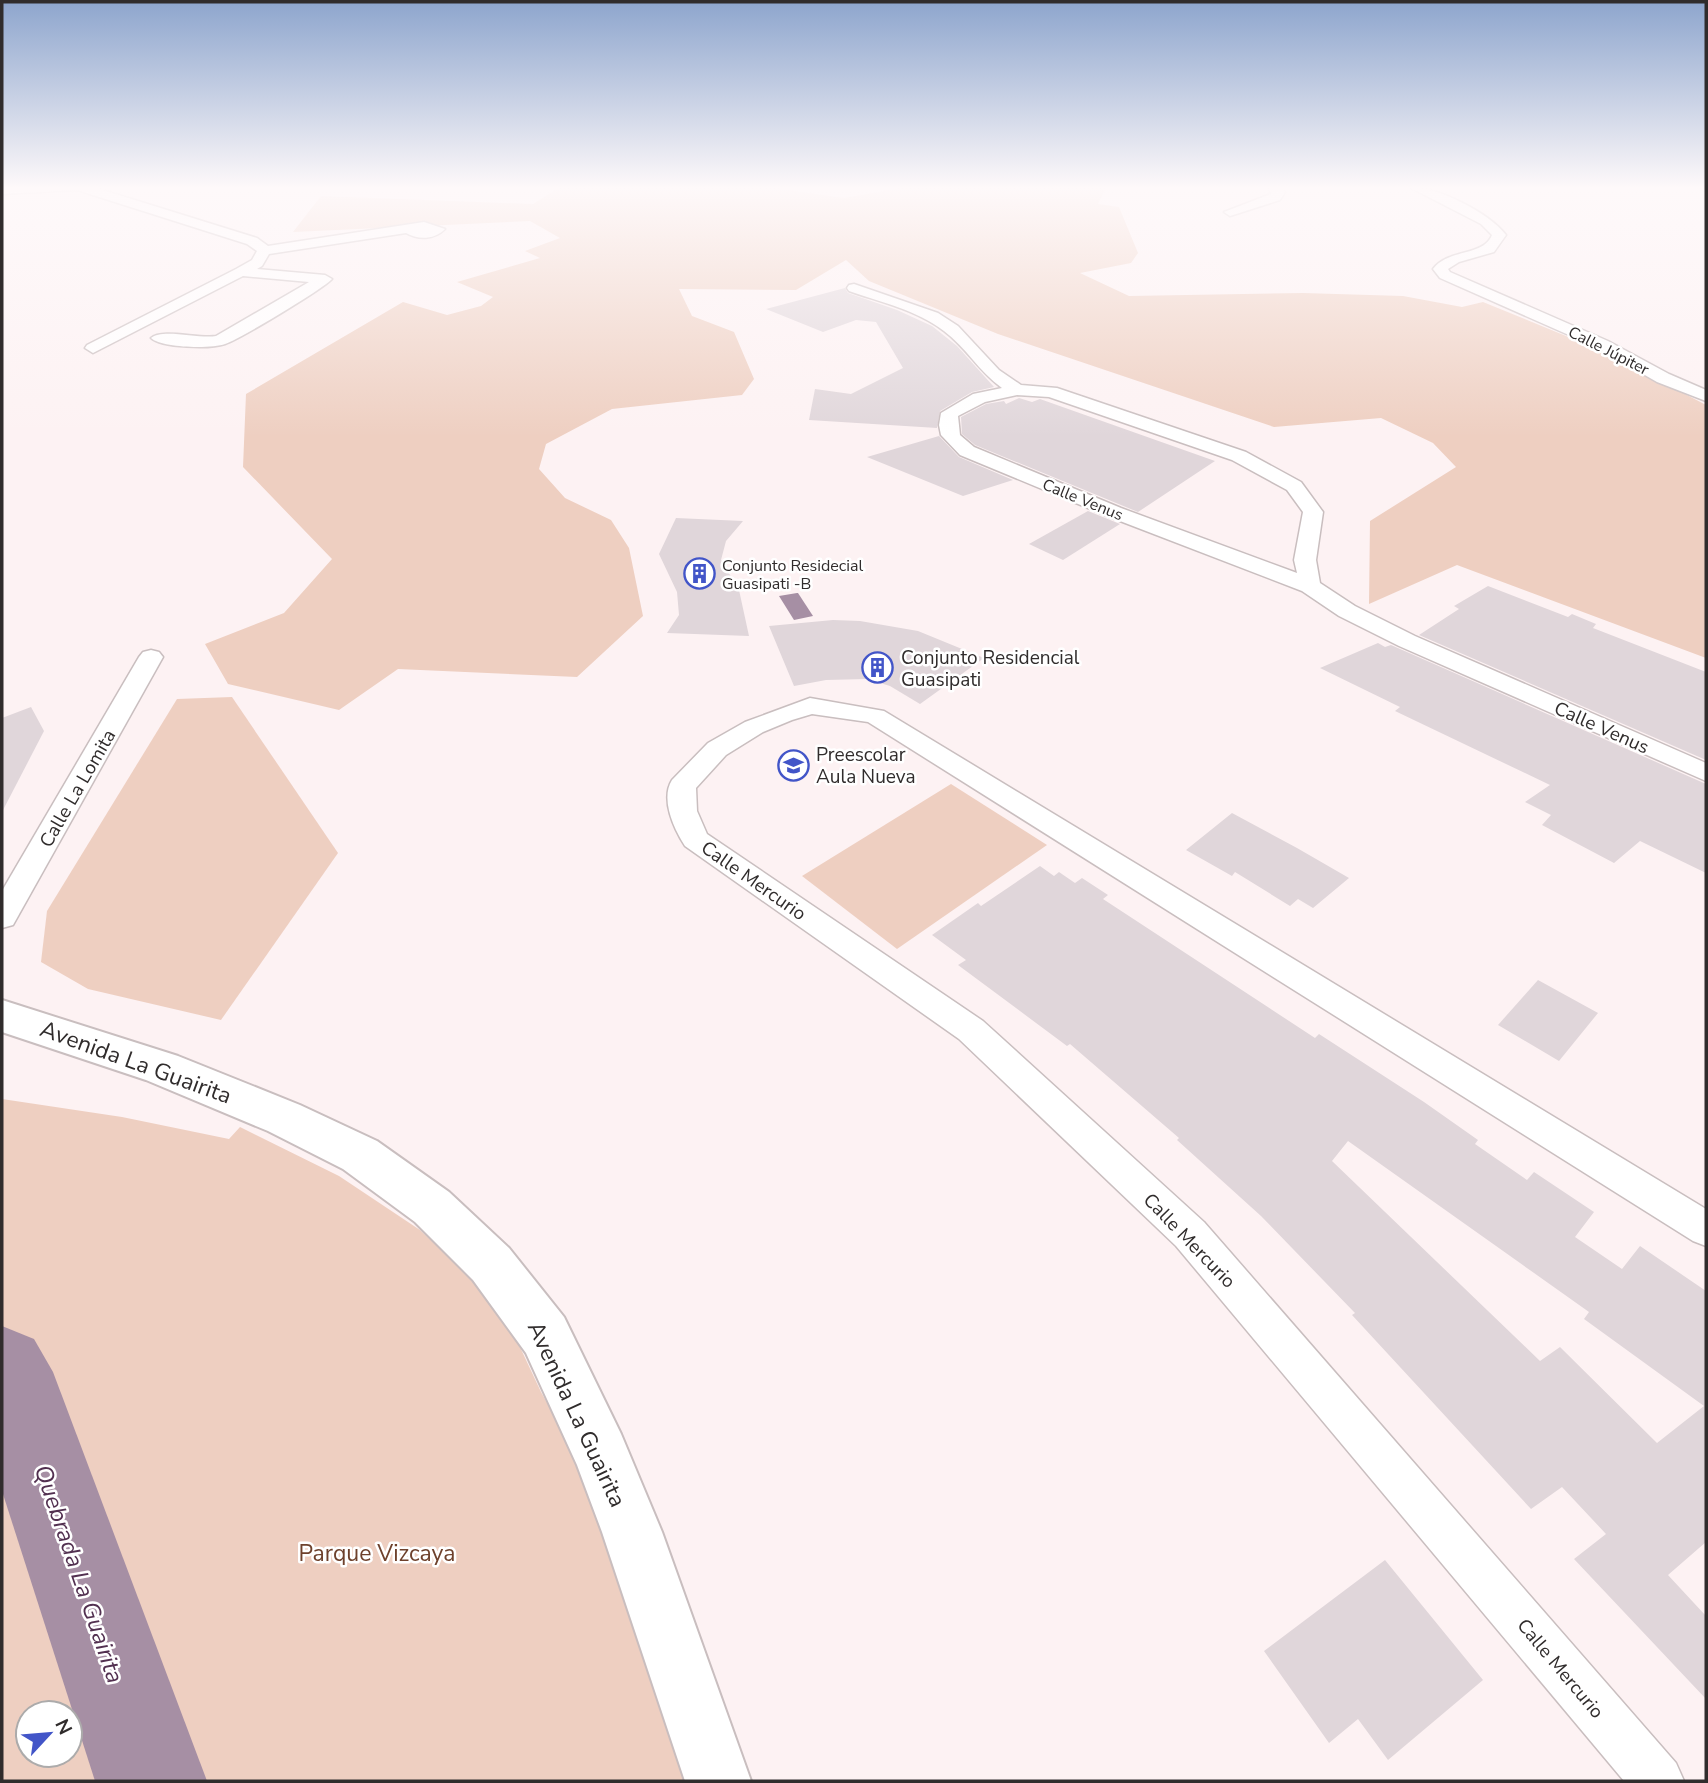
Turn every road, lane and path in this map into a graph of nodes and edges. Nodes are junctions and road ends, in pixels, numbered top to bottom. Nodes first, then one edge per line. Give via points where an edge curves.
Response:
1 (244, 270) edge
2 (1441, 270) edge
3 (241, 272) junction
4 (854, 288) dead end
5 (159, 338) dead end
6 (93, 348) dead end
7 (1017, 390) junction
8 (1706, 396) edge
9 (1310, 586) junction
10 (151, 657) dead end
11 (1706, 773) edge
12 (2, 917) edge
13 (2, 1016) edge
14 (1706, 1230) edge
15 (718, 1781) edge
16 (1658, 1781) edge

1 - 3 street
2 - 8 street, Calle Júpiter
3 - 5 street via 325,279 221,340 205,343
3 - 6 street
4 - 7 street via 933,316 952,329 993,374
7 - 9 street, Calle Venus via 1051,392 1239,456 1294,486 1313,512 1305,560
7 - 9 street, Calle Venus via 979,398 950,413 948,432 955,443 1114,512
9 - 11 street, Calle Venus via 1407,641
10 - 12 street, Calle La Lomita
13 - 15 street, Avenida La Guairita via 162,1068 360,1154 432,1207 491,1264 545,1335 601,1454
14 - 16 street, Calle Mercurio via 875,716 810,706 783,715 717,749 682,786 683,811 695,839 971,1030 1190,1234

